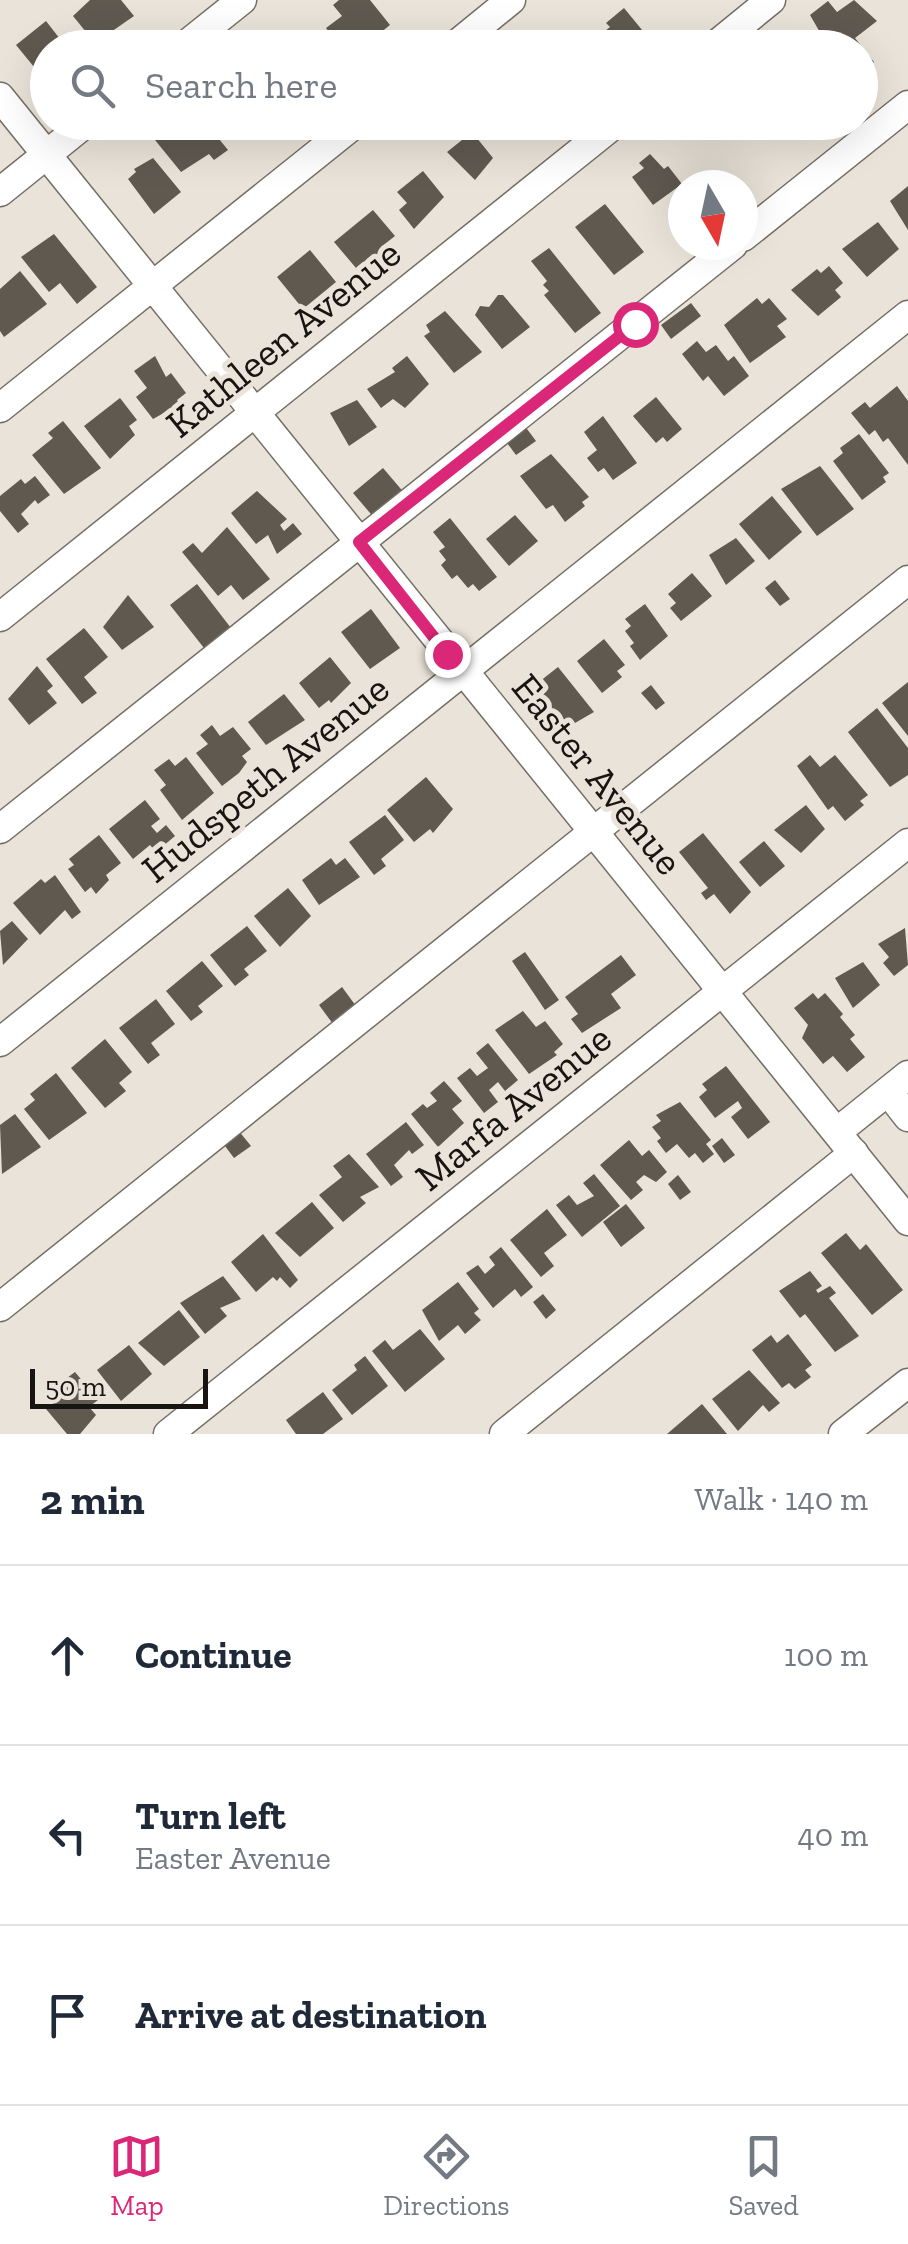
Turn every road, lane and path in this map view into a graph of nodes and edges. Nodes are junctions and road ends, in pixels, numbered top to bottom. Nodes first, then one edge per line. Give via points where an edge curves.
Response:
1 (242, 0) edge
2 (511, 0) edge
3 (771, 0) edge
4 (204, 30) edge
5 (474, 30) edge
6 (734, 30) edge
7 (0, 97) edge
8 (908, 105) edge
9 (878, 129) edge
10 (30, 134) edge
11 (35, 140) edge
12 (65, 140) edge
13 (336, 140) edge
14 (595, 140) edge
15 (864, 140) edge
16 (47, 155) junction
17 (0, 192) edge
18 (758, 225) edge
19 (714, 260) edge
20 (151, 288) junction
21 (908, 315) edge
22 (0, 408) edge
23 (253, 414) junction
24 (359, 542) junction
25 (908, 580) edge
26 (0, 617) edge
27 (462, 672) junction
28 (0, 829) edge
29 (592, 832) junction
30 (908, 843) edge
31 (724, 990) junction
32 (0, 1042) edge
33 (902, 1096) edge
34 (845, 1142) junction
35 (908, 1221) edge
36 (0, 1307) edge
37 (908, 1383) edge
38 (168, 1434) edge
39 (504, 1434) edge
40 (843, 1434) edge

1 - 4 street
2 - 5 street
3 - 6 street
7 - 10 street, Easter Avenue
8 - 9 street
11 - 16 street, Easter Avenue
12 - 16 street
13 - 20 street
14 - 23 street, Kathleen Avenue
15 - 18 street
16 - 17 street
16 - 20 street, Easter Avenue
19 - 24 street
20 - 22 street
20 - 23 street, Easter Avenue
21 - 27 street, Hudspeth Avenue
23 - 24 street, Easter Avenue
23 - 26 street, Kathleen Avenue
24 - 27 street, Easter Avenue
24 - 28 street
25 - 29 street
27 - 29 street, Easter Avenue
27 - 32 street, Hudspeth Avenue
29 - 31 street, Easter Avenue
29 - 36 street
30 - 31 street, Marfa Avenue
31 - 34 street, Easter Avenue
31 - 38 street, Marfa Avenue
33 - 34 street
34 - 35 street, Easter Avenue
34 - 39 street
37 - 40 street

